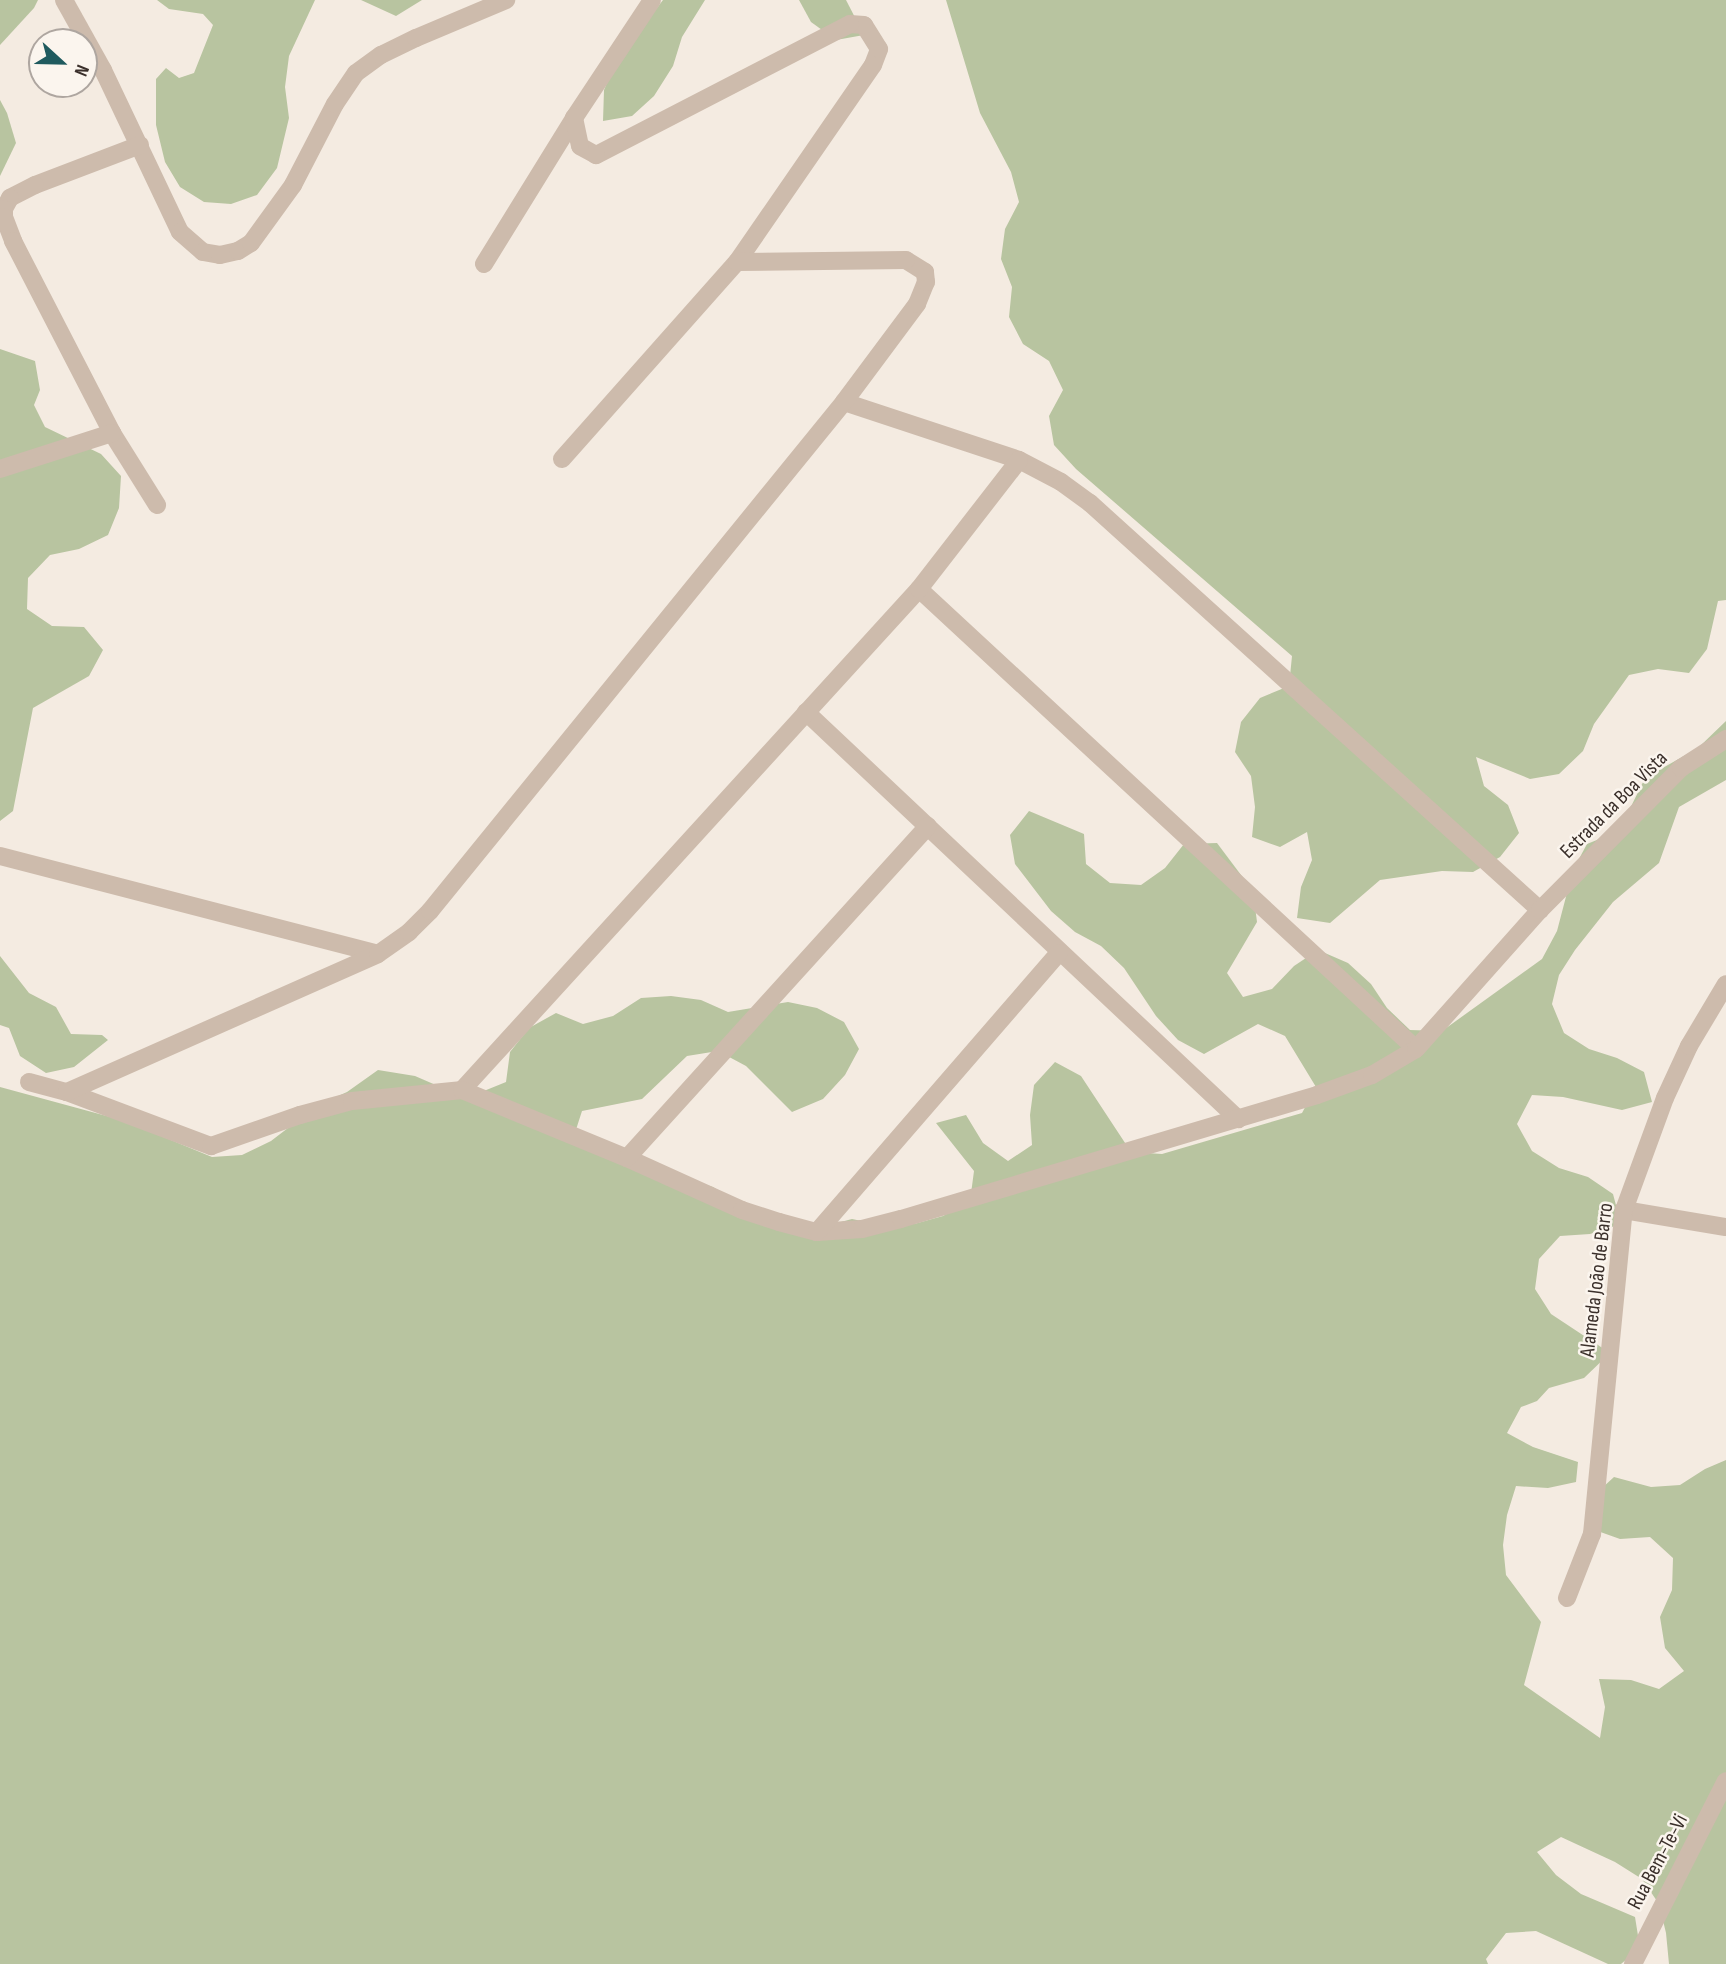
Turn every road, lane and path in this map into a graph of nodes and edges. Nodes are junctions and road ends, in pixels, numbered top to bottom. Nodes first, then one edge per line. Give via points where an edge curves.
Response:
1 (64, 0) edge
2 (506, 0) edge
3 (652, 0) edge
4 (573, 118) junction
5 (140, 145) junction
6 (737, 262) junction
7 (484, 264) dead end
8 (844, 402) junction
9 (112, 433) junction
10 (562, 459) dead end
11 (1018, 460) junction
12 (0, 469) edge
13 (157, 505) dead end
14 (919, 589) junction
15 (806, 712) junction
16 (1726, 739) edge
17 (928, 826) junction
18 (0, 856) edge
19 (1540, 911) junction
20 (1059, 953) junction
21 (378, 954) junction
22 (1726, 984) edge
23 (1416, 1049) junction
24 (29, 1082) dead end
25 (462, 1090) junction
26 (66, 1091) junction
27 (1238, 1119) junction
28 (627, 1158) junction
29 (1624, 1210) junction
30 (1726, 1227) edge
31 (817, 1232) junction
32 (1567, 1598) dead end
33 (1726, 1781) edge
34 (1633, 1964) edge

1 - 5 street
2 - 5 street via 381,55 356,74 293,185 251,243 238,251 220,255 192,245 180,232
3 - 4 street
4 - 6 street via 580,146 596,155 850,23 864,25 876,41 877,57
4 - 7 street
5 - 9 street via 35,185 10,198 4,209 12,241
6 - 8 street via 906,260 925,272 925,290 918,304
6 - 10 street
8 - 11 street
8 - 21 street via 430,911
9 - 12 street
9 - 13 street
11 - 14 street
11 - 19 street via 1061,481 1090,503
14 - 15 street
14 - 23 street
15 - 17 street
15 - 25 street
16 - 19 street, Estrada da Boa Vista via 1681,768
17 - 20 street
17 - 28 street
18 - 21 street
19 - 23 street, Estrada da Boa Vista
20 - 27 street
20 - 31 street
21 - 26 street
22 - 29 street, Alameda João de Barro via 1665,1098
23 - 27 street, Estrada da Boa Vista via 1372,1075
24 - 26 street
25 - 26 street via 352,1101 211,1146
25 - 28 street
27 - 31 street, Estrada da Boa Vista via 901,1219 862,1229
28 - 31 street via 742,1210
29 - 30 street
29 - 32 street, Alameda João de Barro via 1592,1534
33 - 34 street, Rua Bem-Te-Vi

